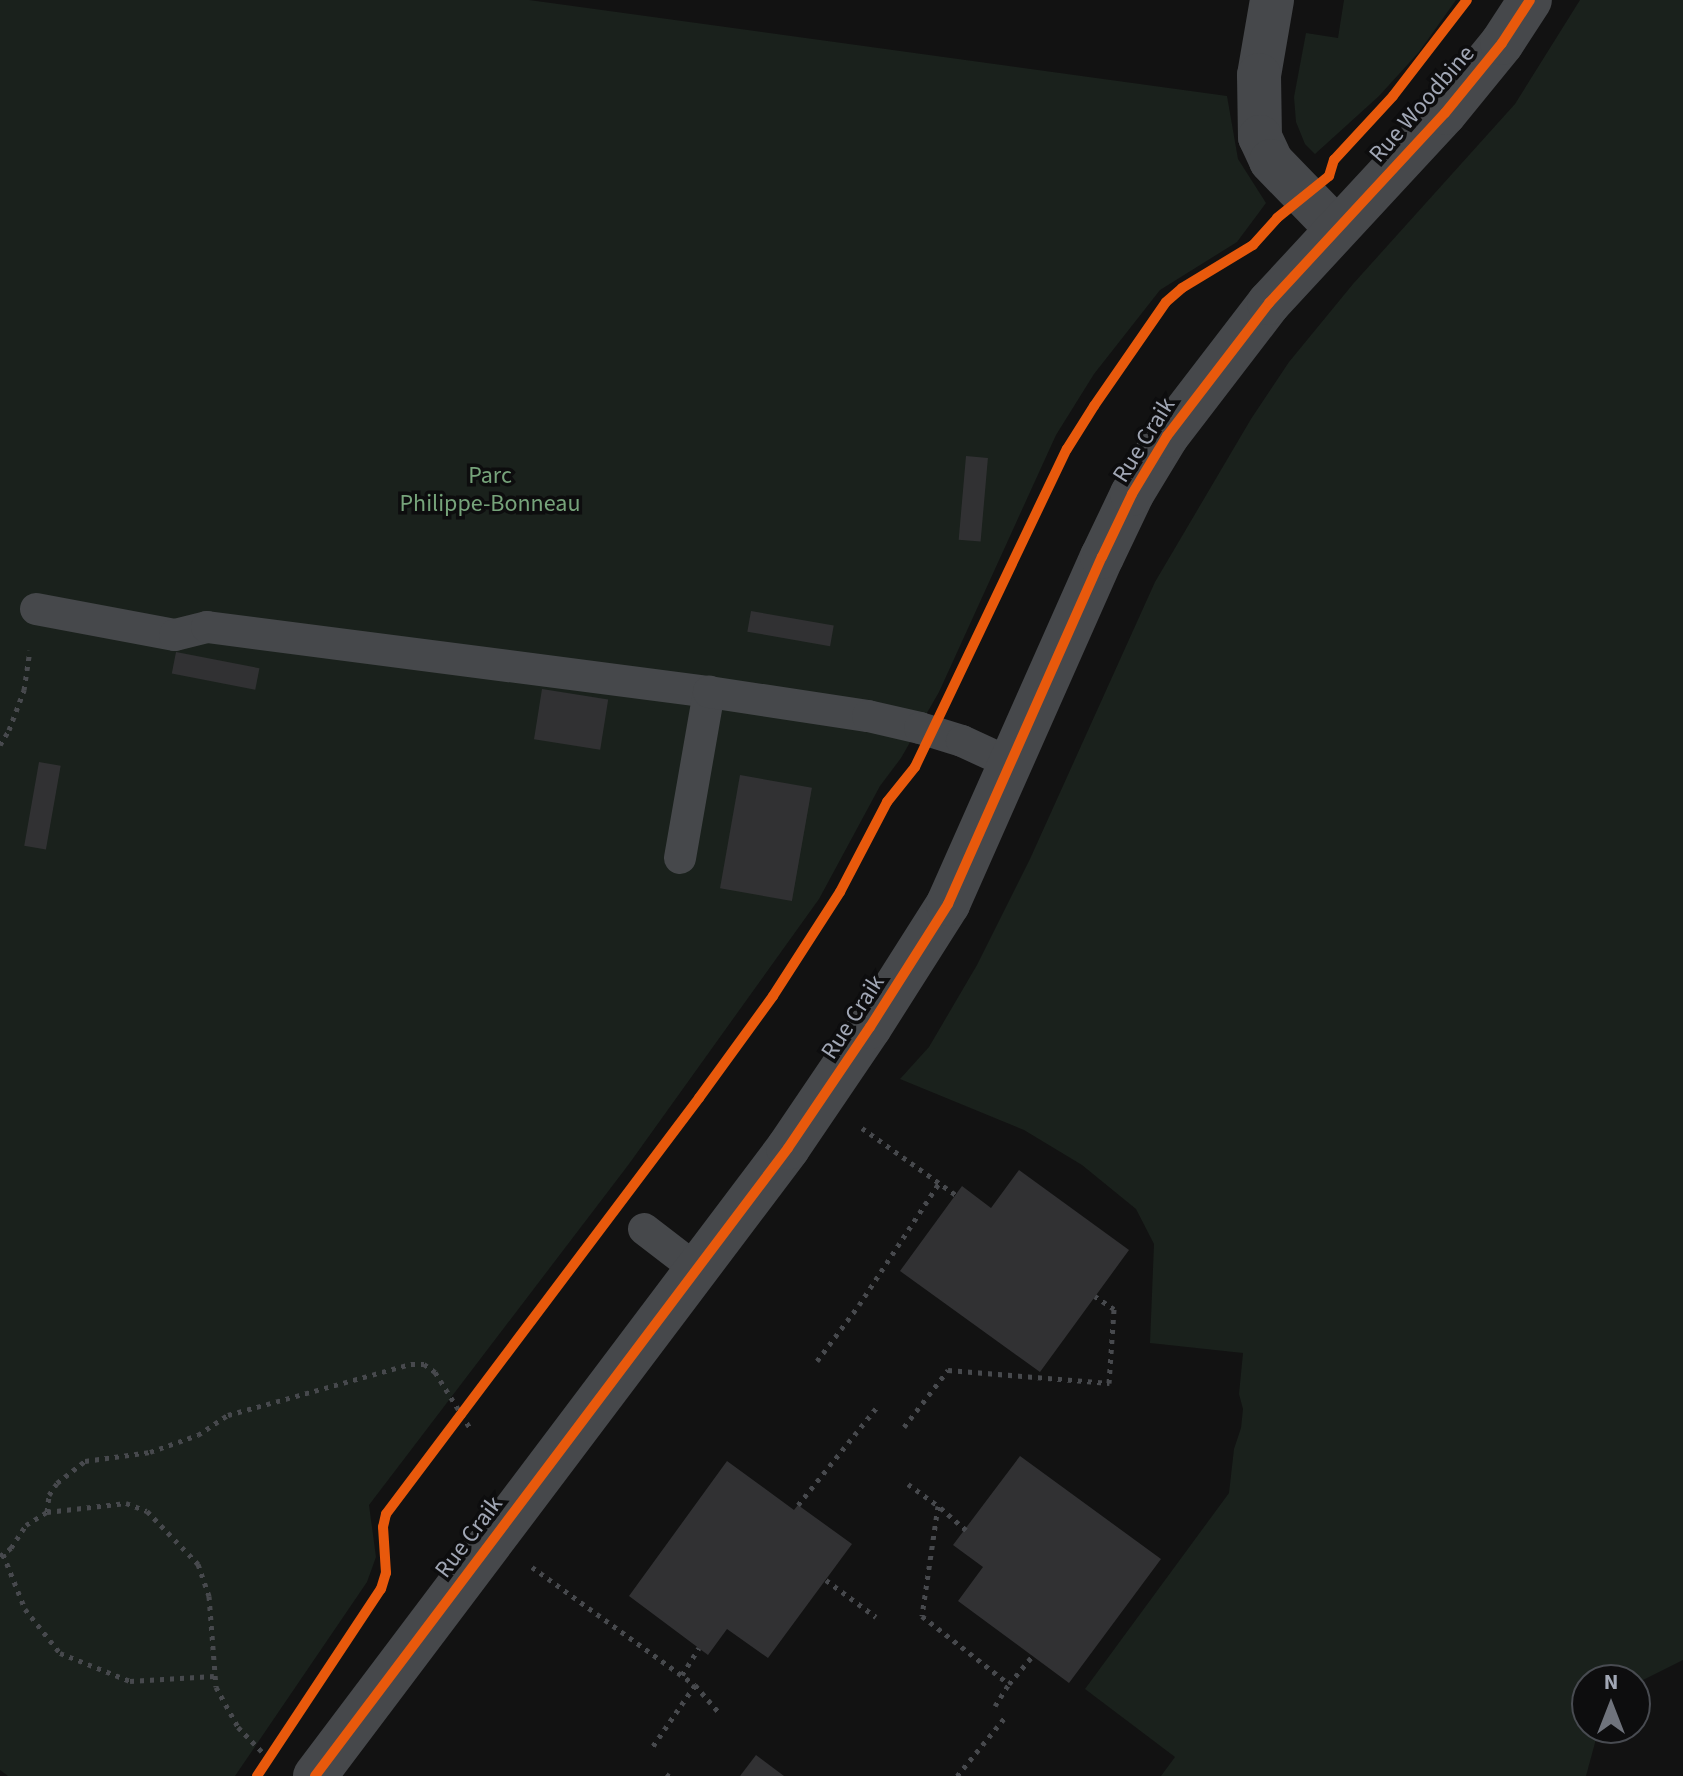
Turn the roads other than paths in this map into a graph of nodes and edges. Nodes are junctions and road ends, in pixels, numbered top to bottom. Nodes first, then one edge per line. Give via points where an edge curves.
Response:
1 (1272, 0) edge
2 (1530, 0) edge
3 (1336, 228) junction
4 (36, 609) road end
5 (709, 692) junction
6 (1012, 764) junction
7 (680, 858) dead end
8 (644, 1229) dead end
9 (696, 1269) junction
10 (315, 1776) edge

1 - 3 street via 1259,75 1260,137 1271,161
2 - 3 street, Rue Woodbine via 1445,113
3 - 6 street, Rue Craik via 1248,328 1167,436 1102,557
4 - 5 lane via 175,635 207,627
5 - 6 lane via 890,721 953,737
5 - 7 lane
6 - 9 street, Rue Craik via 948,904 822,1099
8 - 9 lane
9 - 10 street, Rue Craik

